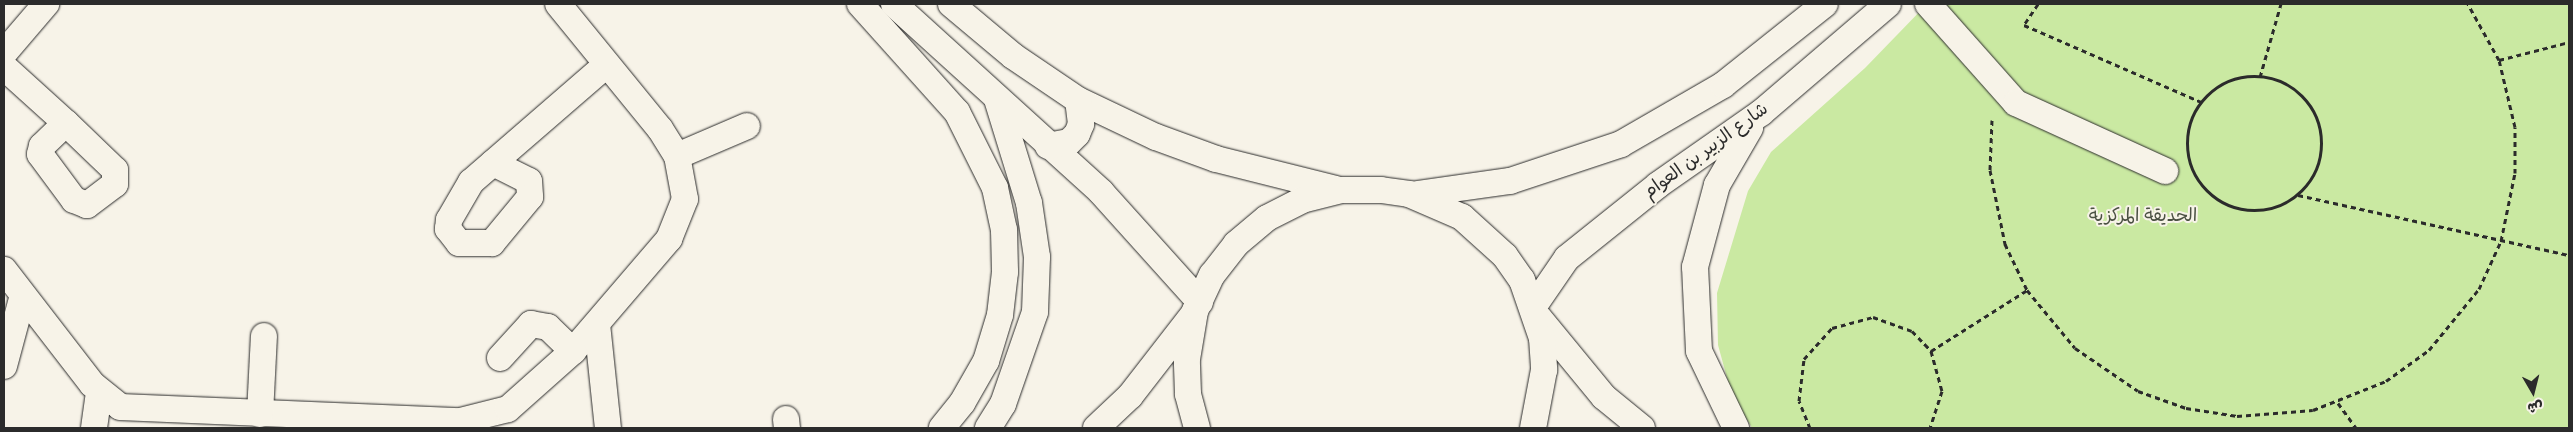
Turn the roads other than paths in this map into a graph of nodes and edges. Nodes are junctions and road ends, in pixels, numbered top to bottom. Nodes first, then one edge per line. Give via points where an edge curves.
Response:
1 (46, 4) edge
2 (860, 4) edge
3 (894, 4) edge
4 (951, 4) edge
5 (1824, 4) edge
6 (1888, 4) edge
7 (1928, 4) edge
8 (566, 7) edge
9 (4, 53) edge
10 (605, 66) junction
11 (4, 67) edge
12 (997, 99) junction
13 (1078, 100) junction
14 (1761, 113) junction
15 (66, 123) dead end
16 (747, 126) dead end
17 (1048, 146) junction
18 (677, 156) junction
19 (493, 163) dead end
20 (2165, 171) dead end
21 (1341, 190) junction
22 (1409, 194) junction
23 (4, 270) edge
24 (23, 296) junction
25 (1198, 307) junction
26 (1535, 310) junction
27 (597, 324) junction
28 (264, 336) dead end
29 (573, 351) junction
30 (500, 358) dead end
31 (4, 366) edge
32 (99, 392) junction
33 (260, 414) junction
34 (509, 419) edge
35 (210, 420) edge
36 (406, 424) edge
37 (94, 428) edge
38 (608, 428) edge
39 (942, 428) edge
40 (988, 428) edge
41 (1096, 428) edge
42 (1197, 428) edge
43 (1533, 428) edge
44 (1642, 428) edge
45 (1736, 428) edge

1 - 9 street
2 - 39 street via 957,112 979,148 995,188 1004,230 1005,272 1000,315 986,361 962,403
3 - 12 street
4 - 13 street via 1013,56
5 - 22 street via 1723,84 1621,144 1510,181
6 - 14 street, شارع الزبير بن العوام
7 - 20 street via 2016,103
8 - 10 street
10 - 18 street
10 - 19 street
11 - 15 street
12 - 17 street
12 - 40 street via 1029,203 1037,257 1035,312 1004,404
13 - 17 street via 1081,124 1077,134 1069,142
13 - 21 street via 1156,137 1216,159
14 - 26 street, شارع الزبير بن العوام via 1596,233 1567,258
14 - 45 street via 1716,185 1695,267 1699,351
16 - 18 street
17 - 25 street via 1136,227
18 - 27 street via 684,184 680,220
21 - 22 street
21 - 25 street via 1302,200 1267,218 1236,244 1212,275
22 - 26 street via 1462,217 1485,235 1522,280
23 - 24 street
24 - 31 street
24 - 32 street
25 - 41 street via 1130,396
25 - 42 street via 1187,359 1188,394
26 - 43 street via 1544,370
26 - 44 street via 1604,397
27 - 29 street
27 - 38 street
28 - 33 street
29 - 30 street via 548,327 531,324
29 - 34 street
32 - 35 street via 120,407
32 - 37 street
33 - 35 street
33 - 36 street
34 - 36 street

